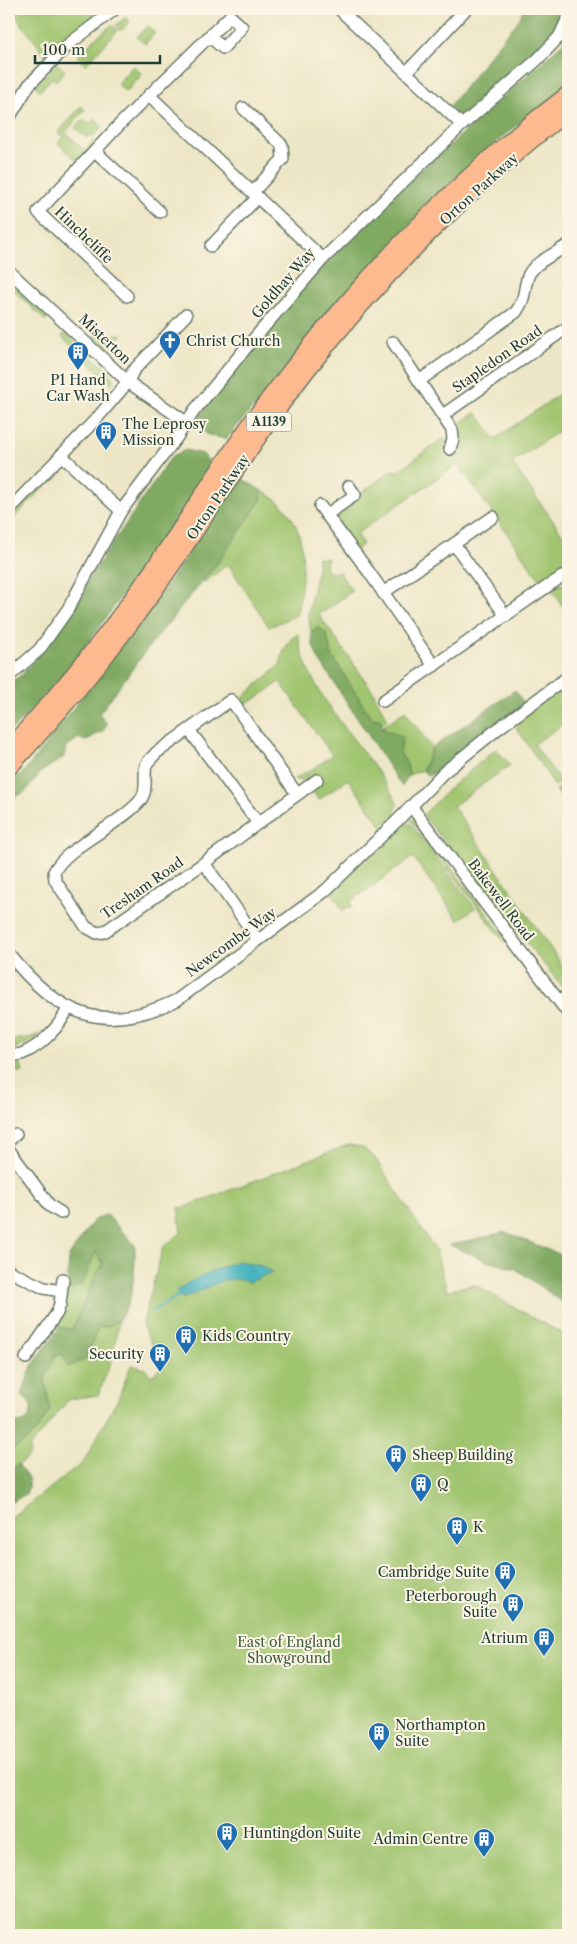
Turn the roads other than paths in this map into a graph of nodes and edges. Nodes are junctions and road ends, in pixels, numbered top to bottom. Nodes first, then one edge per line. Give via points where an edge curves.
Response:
1 (115, 9) edge
2 (338, 9) edge
3 (466, 9) edge
4 (568, 18) edge
5 (210, 37) dead end
6 (407, 72) junction
7 (568, 94) edge
8 (149, 95) junction
9 (243, 108) dead end
10 (568, 111) edge
11 (9, 118) edge
12 (462, 125) junction
13 (96, 151) junction
14 (255, 195) junction
15 (160, 212) dead end
16 (568, 245) edge
17 (211, 246) dead end
18 (323, 259) junction
19 (9, 270) edge
20 (127, 296) dead end
21 (186, 315) dead end
22 (568, 327) edge
23 (393, 342) dead end
24 (419, 381) junction
25 (128, 382) junction
26 (443, 415) junction
27 (186, 422) junction
28 (450, 449) dead end
29 (61, 455) junction
30 (349, 486) dead end
31 (9, 510) edge
32 (122, 511) junction
33 (493, 516) dead end
34 (454, 544) junction
35 (568, 573) edge
36 (383, 593) junction
37 (506, 616) junction
38 (434, 666) junction
39 (9, 676) edge
40 (568, 678) edge
41 (383, 701) dead end
42 (189, 730) junction
43 (9, 748) edge
44 (9, 768) edge
45 (317, 780) dead end
46 (297, 794) junction
47 (411, 806) junction
48 (258, 823) junction
49 (204, 863) junction
50 (258, 940) junction
51 (9, 954) edge
52 (68, 1008) junction
53 (568, 1013) edge
54 (9, 1056) edge
55 (9, 1150) edge
56 (61, 1213) dead end
57 (9, 1271) edge
58 (26, 1358) dead end

1 - 11 street via 64,48 29,85
2 - 6 street
3 - 6 street
4 - 12 street, Goldhay Way via 558,37 537,60
5 - 8 street, Hinchcliffe
6 - 12 street
7 - 43 main road, Orton Parkway / A1139 via 445,199 341,310 259,412 129,604
8 - 13 street, Hinchcliffe
8 - 14 street
9 - 14 street via 282,145 284,158
10 - 44 main road, Orton Parkway / A1139 via 454,210 351,318 271,419 112,649
12 - 18 street, Goldhay Way
13 - 15 street
13 - 20 street, Hinchcliffe via 38,212
14 - 17 street
14 - 18 street
16 - 24 street, Stapledon Road via 535,267 516,312
18 - 27 street, Goldhay Way
19 - 25 street, Misterton
21 - 25 street via 133,371
22 - 26 street, Stapledon Road
23 - 24 street
24 - 26 street
25 - 27 street, Misterton
25 - 29 street
26 - 28 street via 452,430
27 - 32 street, Goldhay Way
29 - 31 street
29 - 32 street
30 - 36 street via 355,494 323,510
32 - 39 street, Goldhay Way via 68,609 39,650
33 - 34 street
34 - 36 street
34 - 37 street
35 - 37 street
36 - 38 street
37 - 38 street
38 - 41 street
40 - 47 street, Newcombe Way via 443,773
42 - 46 street, Tresham Road via 231,700
42 - 48 street
42 - 49 street, Tresham Road via 156,753 147,764 141,801 62,860 54,872 54,880 86,927 97,933 104,932
45 - 46 street, Tresham Road
46 - 48 street, Tresham Road
47 - 50 street, Newcombe Way via 325,892
47 - 53 street, Bakewell Road
48 - 49 street, Tresham Road
49 - 50 street, Tresham Road
50 - 52 street, Newcombe Way via 177,1000 160,1008 134,1016 111,1018 86,1015
51 - 52 street, Newcombe Way via 46,994
52 - 54 street via 64,1018 36,1046
55 - 56 street via 50,1206
57 - 58 street via 44,1288 62,1285 57,1313

